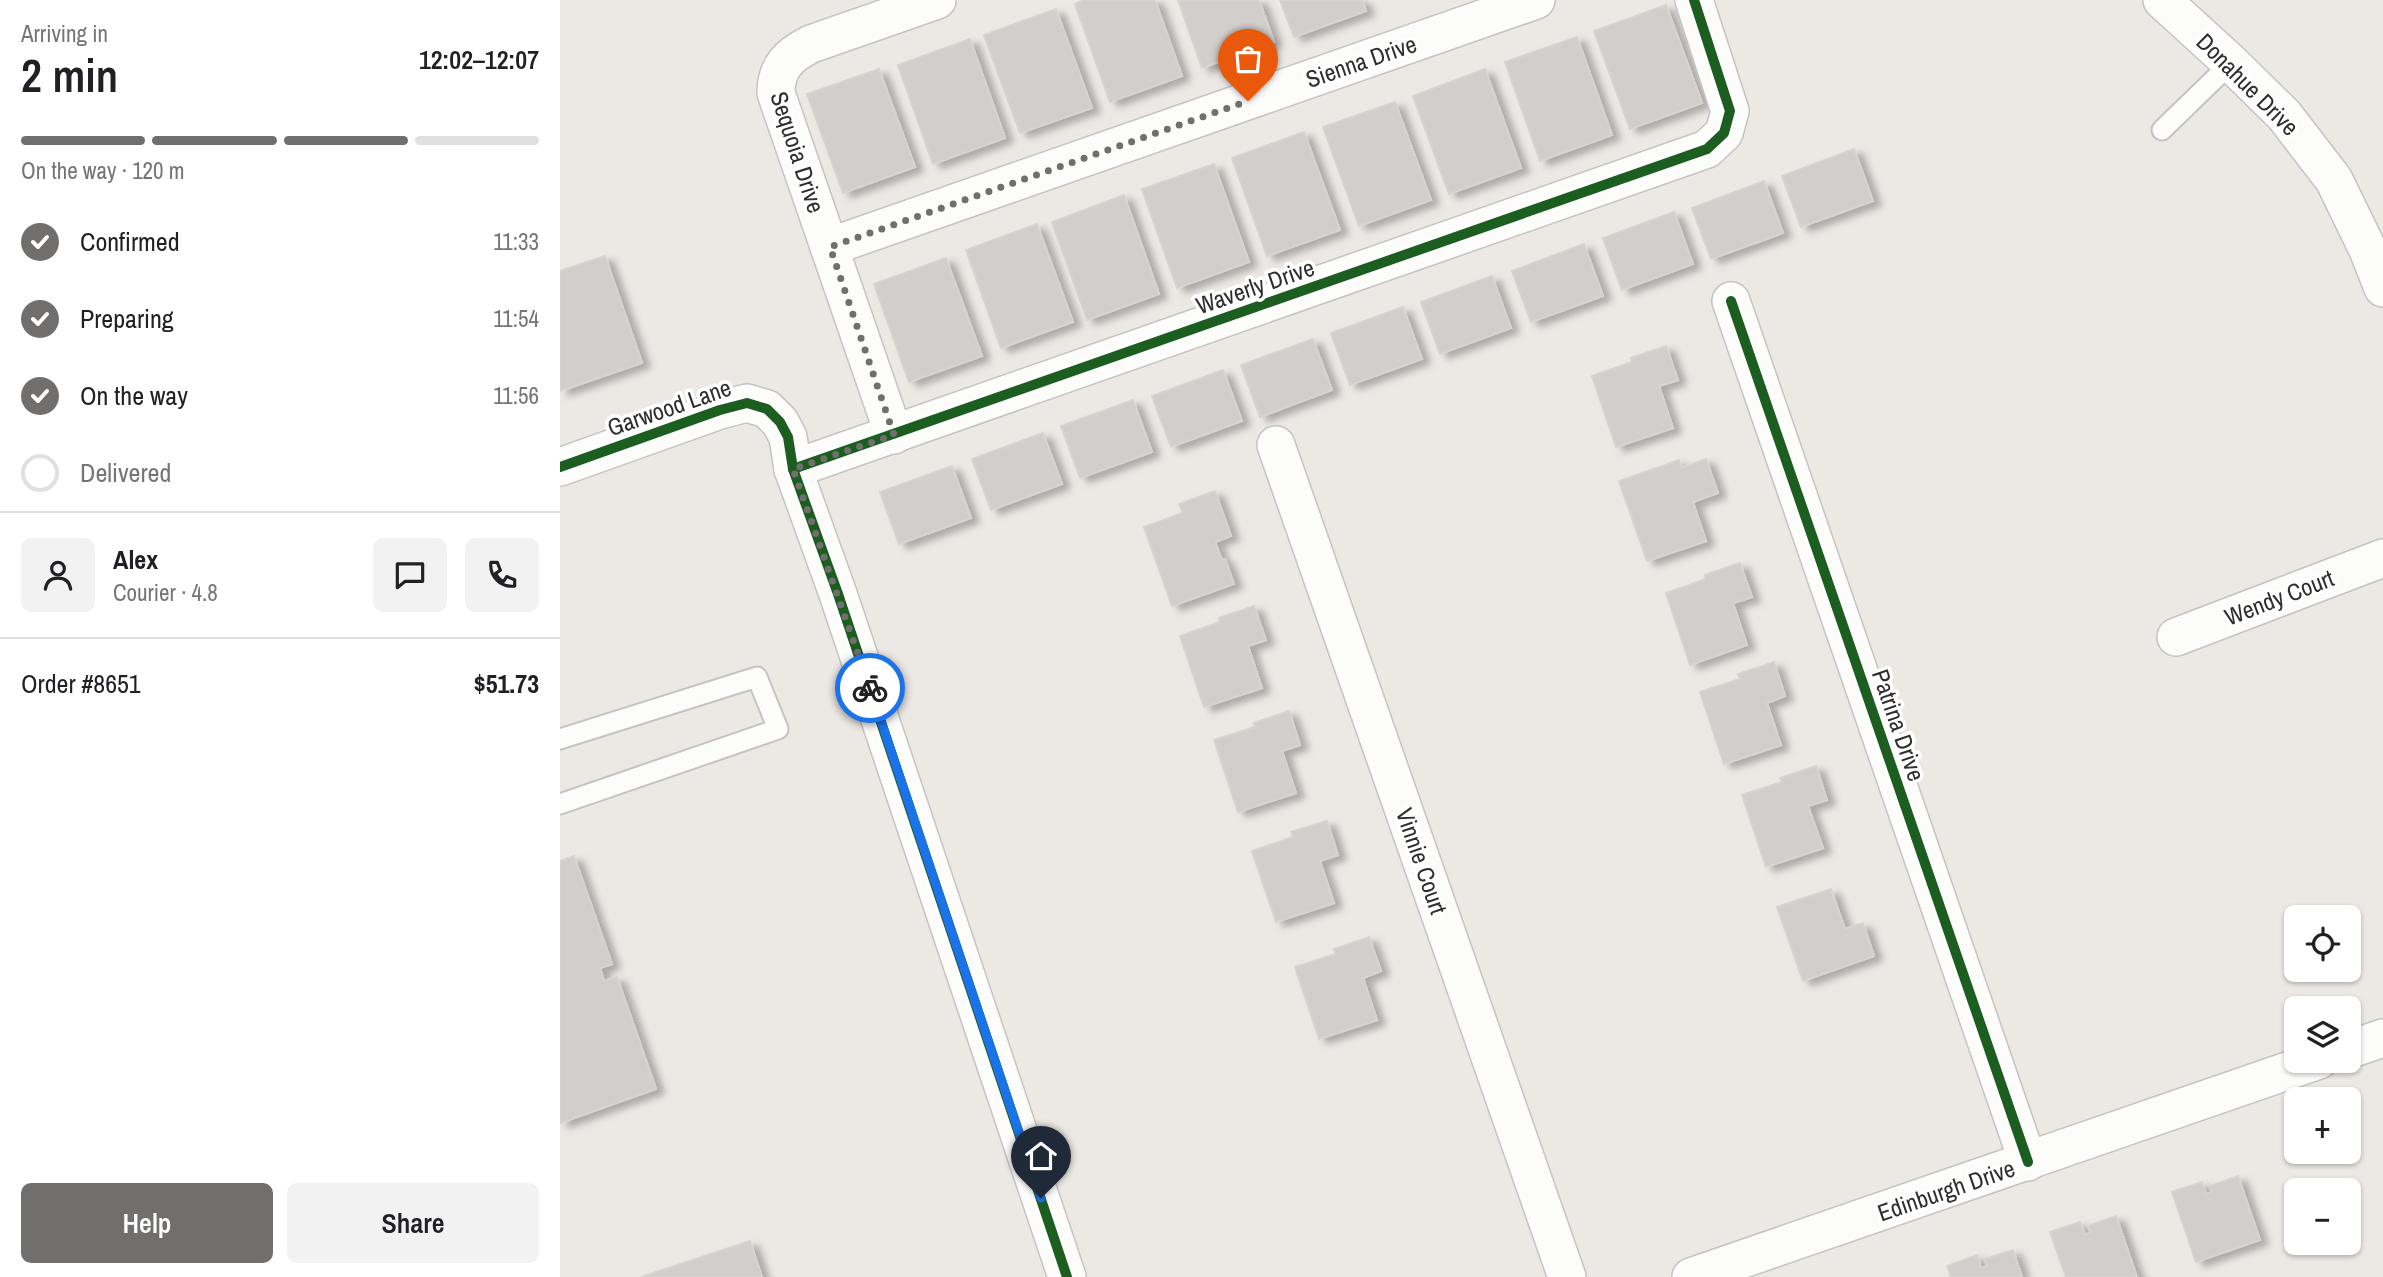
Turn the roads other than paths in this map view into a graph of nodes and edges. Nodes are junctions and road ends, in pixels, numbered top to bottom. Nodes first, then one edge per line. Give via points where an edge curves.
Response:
1 (937, 0) edge
2 (1536, 0) edge
3 (1694, 0) edge
4 (2162, 0) edge
5 (2231, 63) junction
6 (2162, 130) dead end
7 (830, 247) junction
8 (2383, 288) edge
9 (1731, 301) dead end
10 (894, 435) junction
11 (1276, 445) dead end
12 (560, 467) edge
13 (793, 469) junction
14 (2383, 558) edge
15 (2176, 637) dead end
16 (560, 739) edge
17 (560, 804) edge
18 (2383, 1038) edge
19 (2361, 1046) edge
20 (2284, 1072) edge
21 (2028, 1162) junction
22 (1067, 1277) edge
23 (1567, 1277) edge
24 (1691, 1277) edge

1 - 7 street, Sequoia Drive via 811,44 794,52 780,68 775,93
2 - 7 street, Sienna Drive
3 - 10 street, Waverly Drive via 1730,111 1724,133 1699,153
4 - 5 street, Donahue Drive
5 - 6 lane
5 - 8 street, Donahue Drive via 2284,115 2334,180
7 - 10 street, Sequoia Drive
9 - 21 street, Patrina Drive
10 - 13 street, Waverly Drive
11 - 23 street, Vinnie Court
12 - 13 street, Garwood Lane via 747,403 766,409 780,422 788,437
13 - 22 street, Garwood Lane
14 - 15 street, Wendy Court
16 - 17 lane via 757,677 778,729
18 - 19 street
20 - 21 street, Edinburgh Drive
21 - 24 street, Edinburgh Drive

